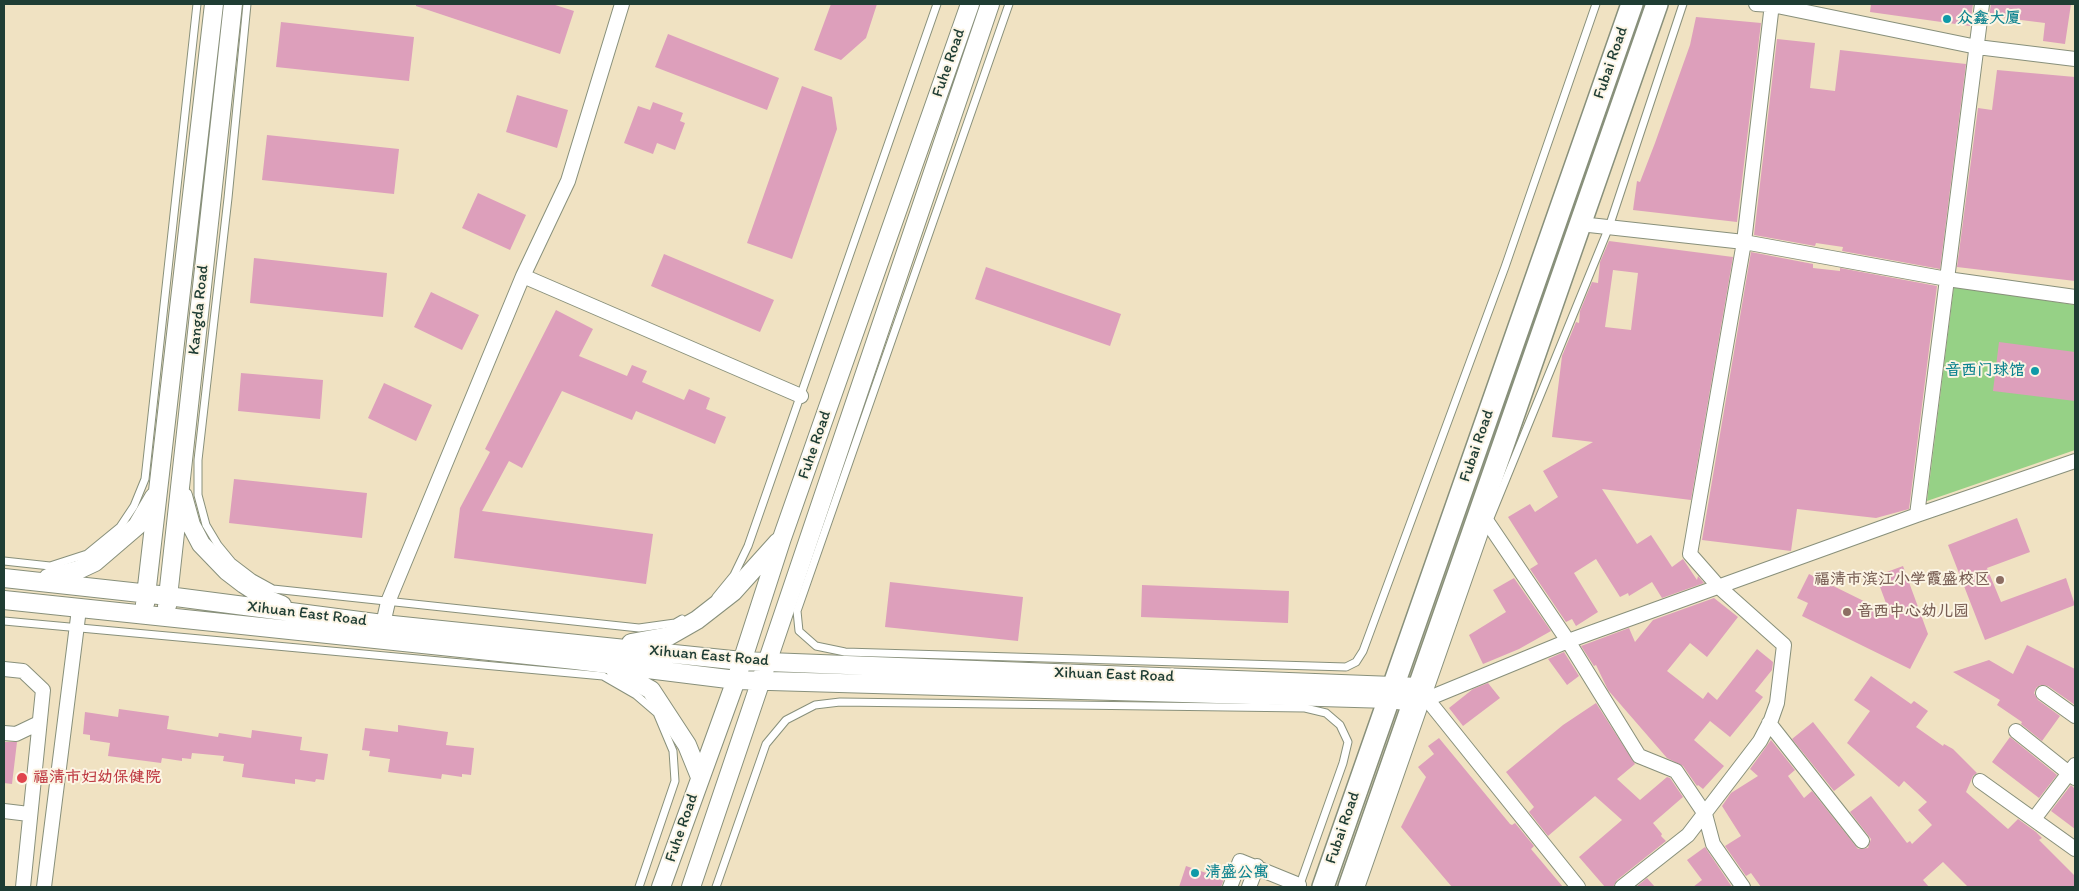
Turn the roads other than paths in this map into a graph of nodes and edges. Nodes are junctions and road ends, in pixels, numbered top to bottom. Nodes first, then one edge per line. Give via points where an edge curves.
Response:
1 (197, 4) edge
2 (214, 4) edge
3 (233, 4) edge
4 (247, 4) edge
5 (622, 4) edge
6 (937, 4) edge
7 (970, 4) edge
8 (990, 4) edge
9 (1009, 4) edge
10 (1596, 4) edge
11 (1632, 4) edge
12 (1657, 4) edge
13 (1683, 4) edge
14 (1756, 4) edge
15 (1772, 4) edge
16 (1982, 4) edge
17 (1976, 47) junction
18 (2075, 59) edge
19 (1580, 224) junction
20 (1609, 227) junction
21 (1744, 242) junction
22 (523, 276) junction
23 (1947, 279) junction
24 (2075, 298) edge
25 (801, 396) junction
26 (2075, 460) edge
27 (180, 484) junction
28 (159, 487) junction
29 (1917, 515) junction
30 (1488, 523) junction
31 (782, 538) junction
32 (4, 561) edge
33 (4, 578) edge
34 (31, 580) junction
35 (1718, 587) junction
36 (147, 594) junction
37 (168, 596) junction
38 (4, 600) edge
39 (388, 602) junction
40 (78, 609) junction
41 (304, 613) junction
42 (144, 614) junction
43 (166, 617) junction
44 (4, 621) edge
45 (383, 624) junction
46 (76, 629) junction
47 (1568, 641) junction
48 (609, 646) junction
49 (575, 660) junction
50 (742, 661) junction
51 (768, 662) junction
52 (4, 668) edge
53 (736, 680) junction
54 (762, 681) junction
55 (1391, 692) junction
56 (2043, 693) dead end
57 (1419, 696) junction
58 (2075, 716) edge
59 (39, 723) junction
60 (1769, 723) junction
61 (2016, 731) dead end
62 (4, 733) edge
63 (2073, 772) edge
64 (700, 777) junction
65 (1980, 781) dead end
66 (4, 810) edge
67 (29, 814) junction
68 (1705, 814) junction
69 (2034, 819) junction
70 (1862, 841) dead end
71 (2075, 849) edge
72 (1257, 866) junction
73 (1299, 886) edge
74 (22, 887) edge
75 (44, 887) edge
76 (639, 887) edge
77 (661, 887) edge
78 (690, 887) edge
79 (716, 887) edge
80 (1230, 887) edge
81 (1249, 887) edge
82 (1322, 887) edge
83 (1349, 887) edge
84 (1361, 887) edge
85 (1578, 887) edge
86 (1622, 887) edge
87 (1743, 887) edge

1 - 32 lane via 145,479 134,506 120,527 87,554 50,566
2 - 28 street, Kangda Road
3 - 27 street, Kangda Road
4 - 39 lane via 198,460 198,495 206,526 218,545 252,578 273,589
5 - 22 street via 568,181
6 - 25 lane
7 - 31 street, Fuhe Road
8 - 51 street, Fuhe Road
9 - 10 lane via 797,611 799,631 816,646 845,652 1346,667 1356,662 1363,651 1501,277
11 - 55 main road, Fubai Road
12 - 19 main road, Fubai Road
13 - 20 lane
14 - 15 street
15 - 17 street
15 - 21 street
16 - 17 street
17 - 18 street
17 - 23 street
19 - 20 street
19 - 57 main road, Fubai Road
20 - 21 street
20 - 30 lane
21 - 23 street
21 - 35 street via 1690,554
22 - 25 street
22 - 39 street
23 - 24 street
23 - 29 street
25 - 39 lane via 748,546 734,574 716,596 675,623 639,628
26 - 29 street
27 - 37 street, Kangda Road
27 - 41 street via 191,525 201,544 244,584 267,599
28 - 34 street via 137,526 95,562 60,576
28 - 36 street, Kangda Road
29 - 35 street
30 - 47 street
30 - 57 lane
31 - 48 street via 733,592 697,620 669,636
31 - 50 street, Fuhe Road
33 - 34 street, Xihuan East Road
34 - 36 street, Xihuan East Road
35 - 47 street
35 - 60 street via 1784,645 1777,703
36 - 37 street, Xihuan East Road
36 - 42 street, Kangda Road
37 - 41 street, Xihuan East Road
37 - 43 street, Kangda Road
38 - 40 street, Xihuan East Road
39 - 45 street
40 - 42 street, Xihuan East Road
40 - 46 street
41 - 45 street, Xihuan East Road
42 - 43 street, Xihuan East Road
43 - 49 street, Xihuan East Road
44 - 46 lane
45 - 48 street, Xihuan East Road
46 - 75 street
46 - 76 lane via 603,676 636,695 657,713 673,751 675,781
47 - 57 street
47 - 68 street via 1640,756 1676,771
48 - 50 street, Xihuan East Road
49 - 53 street, Xihuan East Road
49 - 64 street via 620,672 651,690 687,745
50 - 51 street, Xihuan East Road
50 - 53 street, Fuhe Road
51 - 54 street, Fuhe Road
51 - 55 street, Xihuan East Road
52 - 59 street via 23,671 43,690
53 - 54 street, Xihuan East Road
53 - 64 street, Fuhe Road
54 - 55 street, Xihuan East Road
54 - 78 street, Fuhe Road
55 - 57 street, Xihuan East Road
55 - 82 main road, Fubai Road
56 - 58 street
57 - 83 main road, Fubai Road
57 - 84 lane
57 - 85 street
59 - 62 street via 16,734
59 - 67 street
60 - 68 street via 1760,741
60 - 70 street
61 - 63 street
63 - 69 street
64 - 77 street, Fuhe Road
65 - 69 street
66 - 67 street
67 - 74 street
68 - 86 street via 1688,836
68 - 87 street via 1713,844
69 - 71 street
72 - 73 street
72 - 80 street via 1240,861
72 - 81 street
73 - 79 lane via 1348,742 1340,725 1326,713 1304,708 840,702 815,706 786,720 766,744

